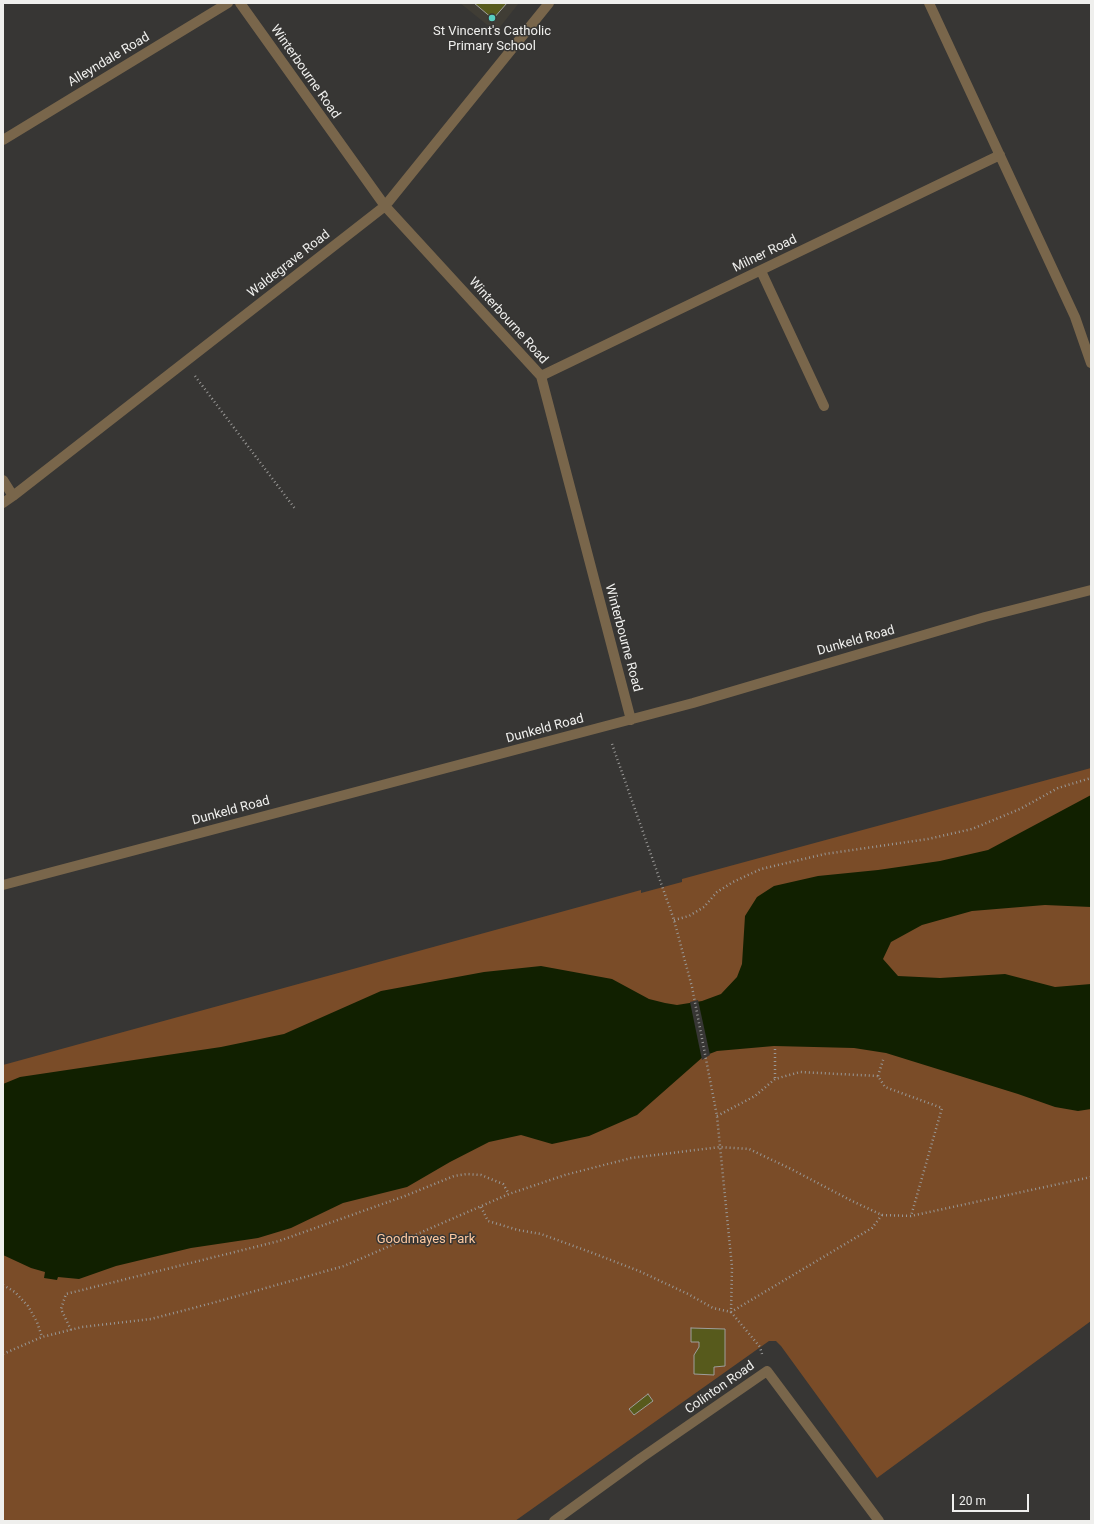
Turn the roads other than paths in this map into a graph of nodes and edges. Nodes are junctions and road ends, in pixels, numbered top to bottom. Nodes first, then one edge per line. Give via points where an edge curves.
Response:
1 (228, 3) edge
2 (240, 3) edge
3 (549, 3) edge
4 (928, 3) edge
5 (3, 140) edge
6 (1000, 155) junction
7 (385, 206) junction
8 (761, 271) junction
9 (1091, 363) edge
10 (541, 376) junction
11 (824, 406) dead end
12 (3, 480) edge
13 (13, 496) junction
14 (3, 502) edge
15 (1091, 590) edge
16 (631, 720) junction
17 (3, 885) edge
18 (554, 1521) edge
19 (879, 1521) edge

1 - 5 street, Alleyndale Road
2 - 7 street, Winterbourne Road
3 - 7 street, Waldegrave Road
4 - 6 street
6 - 8 street, Milner Road
6 - 9 street via 1075,317
7 - 10 street, Winterbourne Road
7 - 13 street, Waldegrave Road
8 - 10 street, Milner Road
8 - 11 street
10 - 16 street, Winterbourne Road
12 - 13 street
13 - 14 street, Waldegrave Road
15 - 16 street, Dunkeld Road via 985,617
16 - 17 street, Dunkeld Road
18 - 19 street, Colinton Road via 767,1371

